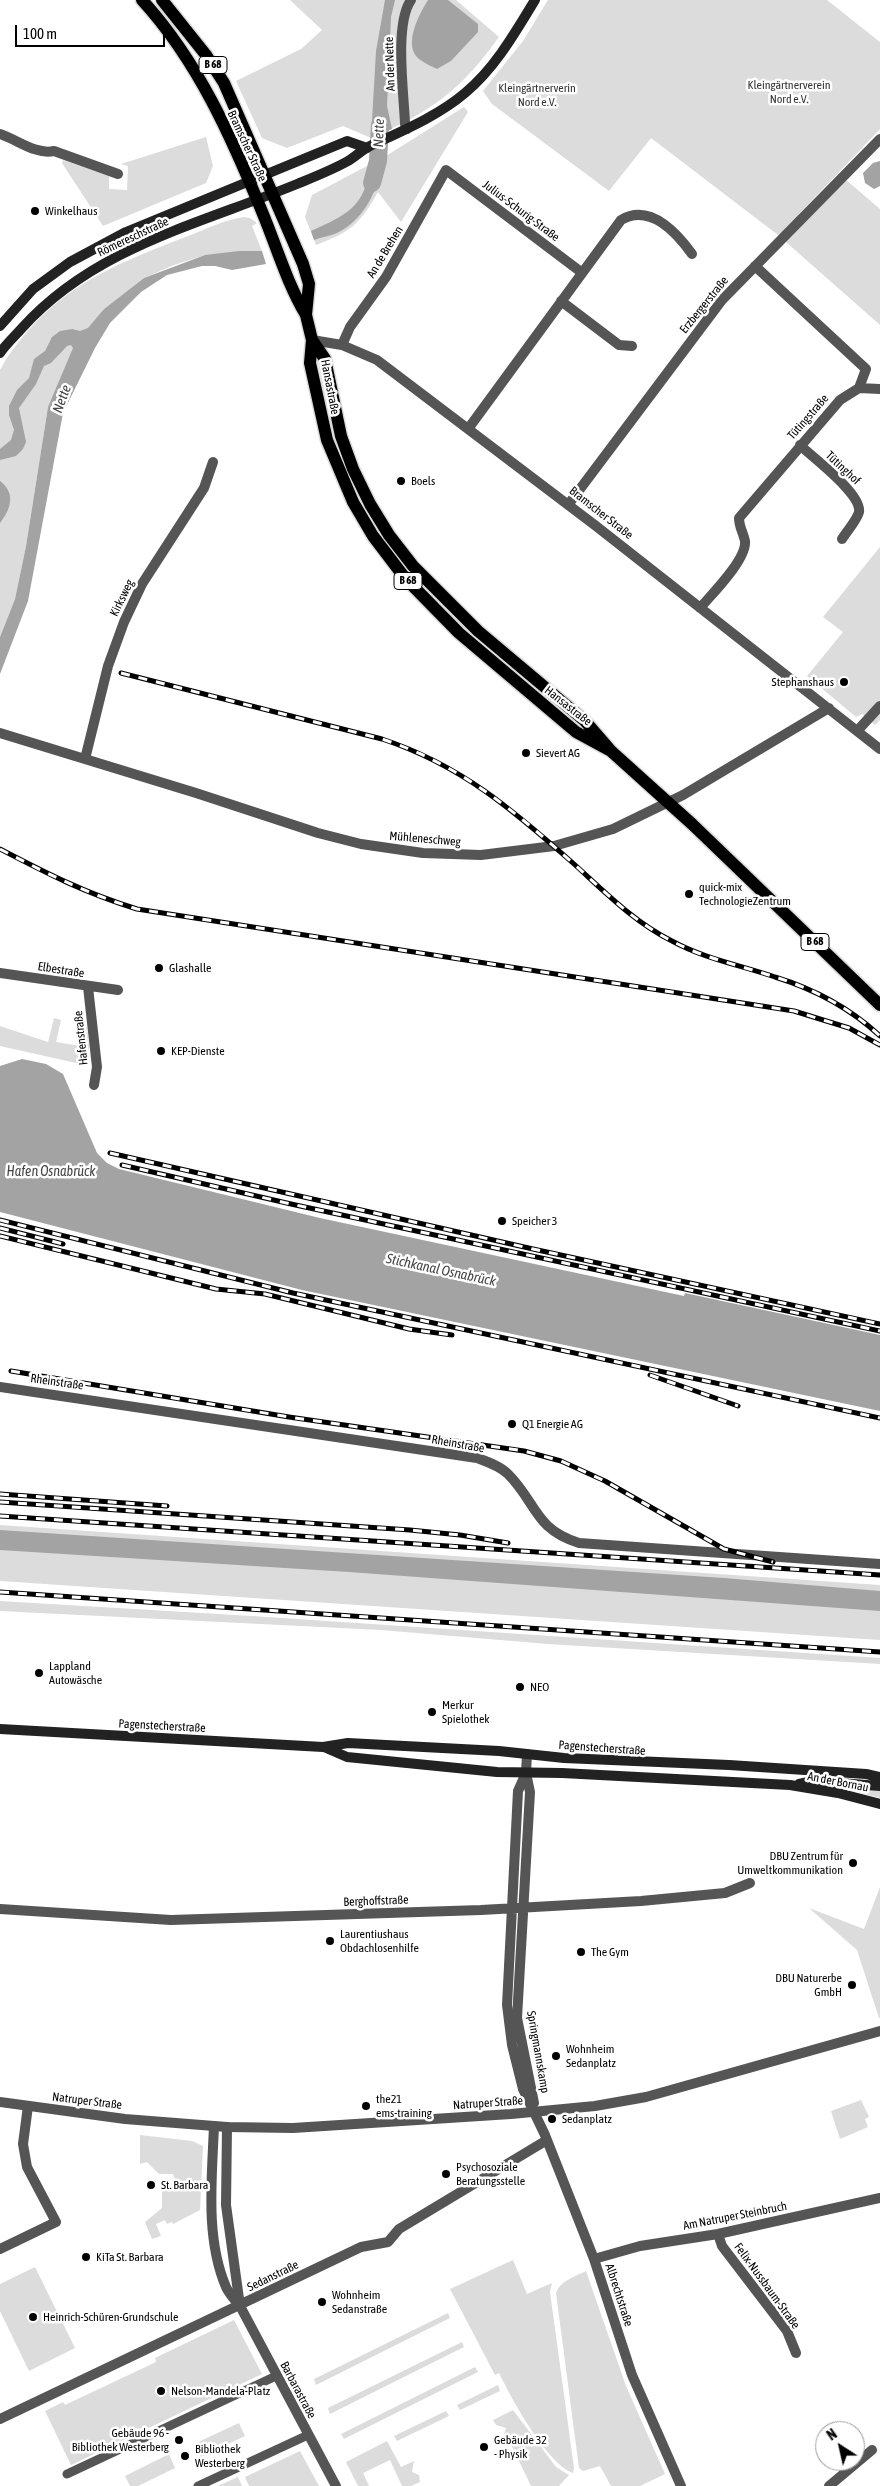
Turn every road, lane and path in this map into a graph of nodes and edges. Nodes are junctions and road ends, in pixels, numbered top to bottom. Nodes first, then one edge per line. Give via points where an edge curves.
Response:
1 (142, 0) edge
2 (411, 0) edge
3 (536, 0) edge
4 (165, 1) edge
5 (407, 129) junction
6 (0, 134) edge
7 (880, 139) edge
8 (369, 147) junction
9 (446, 170) joint
10 (118, 174) dead end
11 (265, 176) junction
12 (249, 183) junction
13 (273, 193) junction
14 (257, 199) junction
15 (692, 254) dead end
16 (755, 266) junction
17 (581, 272) junction
18 (561, 301) junction
19 (306, 315) junction
20 (0, 326) edge
21 (312, 340) junction
22 (342, 345) junction
23 (632, 346) dead end
24 (0, 353) edge
25 (859, 388) junction
26 (880, 389) edge
27 (468, 430) junction
28 (800, 446) junction
29 (213, 462) dead end
30 (568, 504) junction
31 (842, 539) dead end
32 (700, 608) junction
33 (880, 706) edge
34 (829, 708) junction
35 (858, 730) junction
36 (0, 733) edge
37 (880, 750) edge
38 (85, 759) junction
39 (669, 802) junction
40 (0, 973) edge
41 (88, 987) junction
42 (118, 990) dead end
43 (880, 1005) edge
44 (94, 1085) dead end
45 (0, 1387) edge
46 (880, 1564) edge
47 (0, 1729) edge
48 (323, 1747) junction
49 (527, 1754) junction
50 (526, 1773) junction
51 (866, 1774) joint
52 (880, 1776) edge
53 (790, 1785) junction
54 (880, 1786) edge
55 (880, 1804) edge
56 (750, 1883) dead end
57 (518, 1908) junction
58 (0, 1909) edge
59 (880, 2031) edge
60 (0, 2102) edge
61 (28, 2106) junction
62 (535, 2112) junction
63 (214, 2126) junction
64 (227, 2127) junction
65 (547, 2140) junction
66 (880, 2198) edge
67 (718, 2234) junction
68 (0, 2249) edge
69 (594, 2259) junction
70 (240, 2306) junction
71 (796, 2353) dead end
72 (276, 2376) junction
73 (0, 2418) edge
74 (308, 2434) junction
75 (872, 2450) dead end
76 (67, 2474) dead end
77 (198, 2486) edge
78 (336, 2486) edge
79 (681, 2486) edge
80 (829, 2486) edge

1 - 12 main road, Bramscher Straße / B 68 via 180,45 201,81
2 - 5 street, An der Nette via 406,6 401,26
3 - 5 main road, Römereschstraße via 502,52 473,86
4 - 11 main road, Bramscher Straße / B 68 via 224,83
5 - 8 main road, Römereschstraße
6 - 10 street via 44,153 54,152
7 - 16 street, Erzbergerstraße
8 - 11 main road, Römereschstraße via 347,141
8 - 13 main road, Römereschstraße via 348,161
9 - 17 street, Julius-Schurig-Straße
9 - 22 street, An de Brehen via 386,277 350,327
11 - 12 main road, Römereschstraße
11 - 13 main road, Bramscher Straße / B 68
12 - 14 main road, Bramscher Straße / B 68
12 - 20 main road, Römereschstraße via 126,232 70,262 33,289
13 - 14 main road, Römereschstraße
13 - 19 main road, Bramscher Straße / B 68 via 309,284
14 - 19 main road, Bramscher Straße / B 68 via 291,290
14 - 24 main road, Römereschstraße via 122,252 67,286 36,313
15 - 17 street via 679,237 652,217 635,214 616,226
16 - 25 street via 866,369
16 - 30 street, Erzbergerstraße via 707,320
17 - 18 street
18 - 23 street via 618,345
18 - 27 street
19 - 21 main road, Bramscher Straße / B 68
21 - 22 street, Bramscher Straße
21 - 39 main road, Hansastraße / B 68 via 325,359 341,436 353,469 389,535 443,598 585,721 611,751
22 - 27 street, Bramscher Straße via 377,360
25 - 26 street
25 - 28 street, Tütingstraße via 840,400
27 - 30 street, Bramscher Straße
28 - 31 street, Tütinghof via 858,501 859,512
28 - 32 street, Tütingstraße via 740,518 739,528 745,541 743,555
29 - 38 street, Kirksweg via 204,488 142,584 124,622 108,666
30 - 32 street, Bramscher Straße
32 - 34 street, Bramscher Straße
33 - 35 street
34 - 35 street, Bramscher Straße
34 - 39 street, Mühleneschweg
35 - 37 street, Bramscher Straße
36 - 38 street, Mühleneschweg
38 - 39 street, Mühleneschweg via 318,833 423,854 481,855 557,846 613,829
39 - 43 main road, Hansastraße / B 68
40 - 41 street, Elbestraße
41 - 42 street, Elbestraße
41 - 44 street, Hafenstraße via 97,1067
45 - 46 street, Rheinstraße via 477,1458 507,1473 546,1526 579,1543
47 - 48 main road, Pagenstecherstraße
48 - 49 main road, Pagenstecherstraße via 348,1743
48 - 50 main road, Pagenstecherstraße via 347,1757
49 - 50 street, Springmannskamp
49 - 51 main road, Pagenstecherstraße
50 - 53 main road, Pagenstecherstraße
50 - 57 street, Springmannskamp via 518,1791
51 - 52 main road, An der Bornau
53 - 54 main road via 813,1781
53 - 55 main road, An der Bornau
56 - 57 street, Berghoffstraße via 725,1893
57 - 58 street, Berghoffstraße via 171,1920
57 - 62 street, Springmannskamp via 517,2018
59 - 62 street, Natruper Straße via 646,2097
60 - 61 street, Natruper Straße
61 - 63 street, Natruper Straße via 125,2119
61 - 68 street via 23,2144 27,2167 56,2222
62 - 64 street, Natruper Straße via 293,2128
62 - 65 street, Albrechtstraße
63 - 64 street, Natruper Straße
63 - 70 street, Barbarastraße via 214,2235 226,2289
64 - 70 street, Barbarastraße via 226,2205
65 - 69 street, Albrechtstraße
65 - 70 street, Sedanstraße via 399,2229 388,2242 361,2247
66 - 67 street, Am Natruper Steinbruch
67 - 69 street, Am Natruper Steinbruch via 640,2246
67 - 71 street, Felix-Nussbaum-Straße via 722,2246 787,2331
69 - 79 street, Albrechtstraße via 630,2368
70 - 72 street, Barbarastraße
70 - 73 street, Sedanstraße
72 - 74 street, Barbarastraße
72 - 76 street
74 - 77 street
74 - 78 street, Barbarastraße
75 - 80 street

